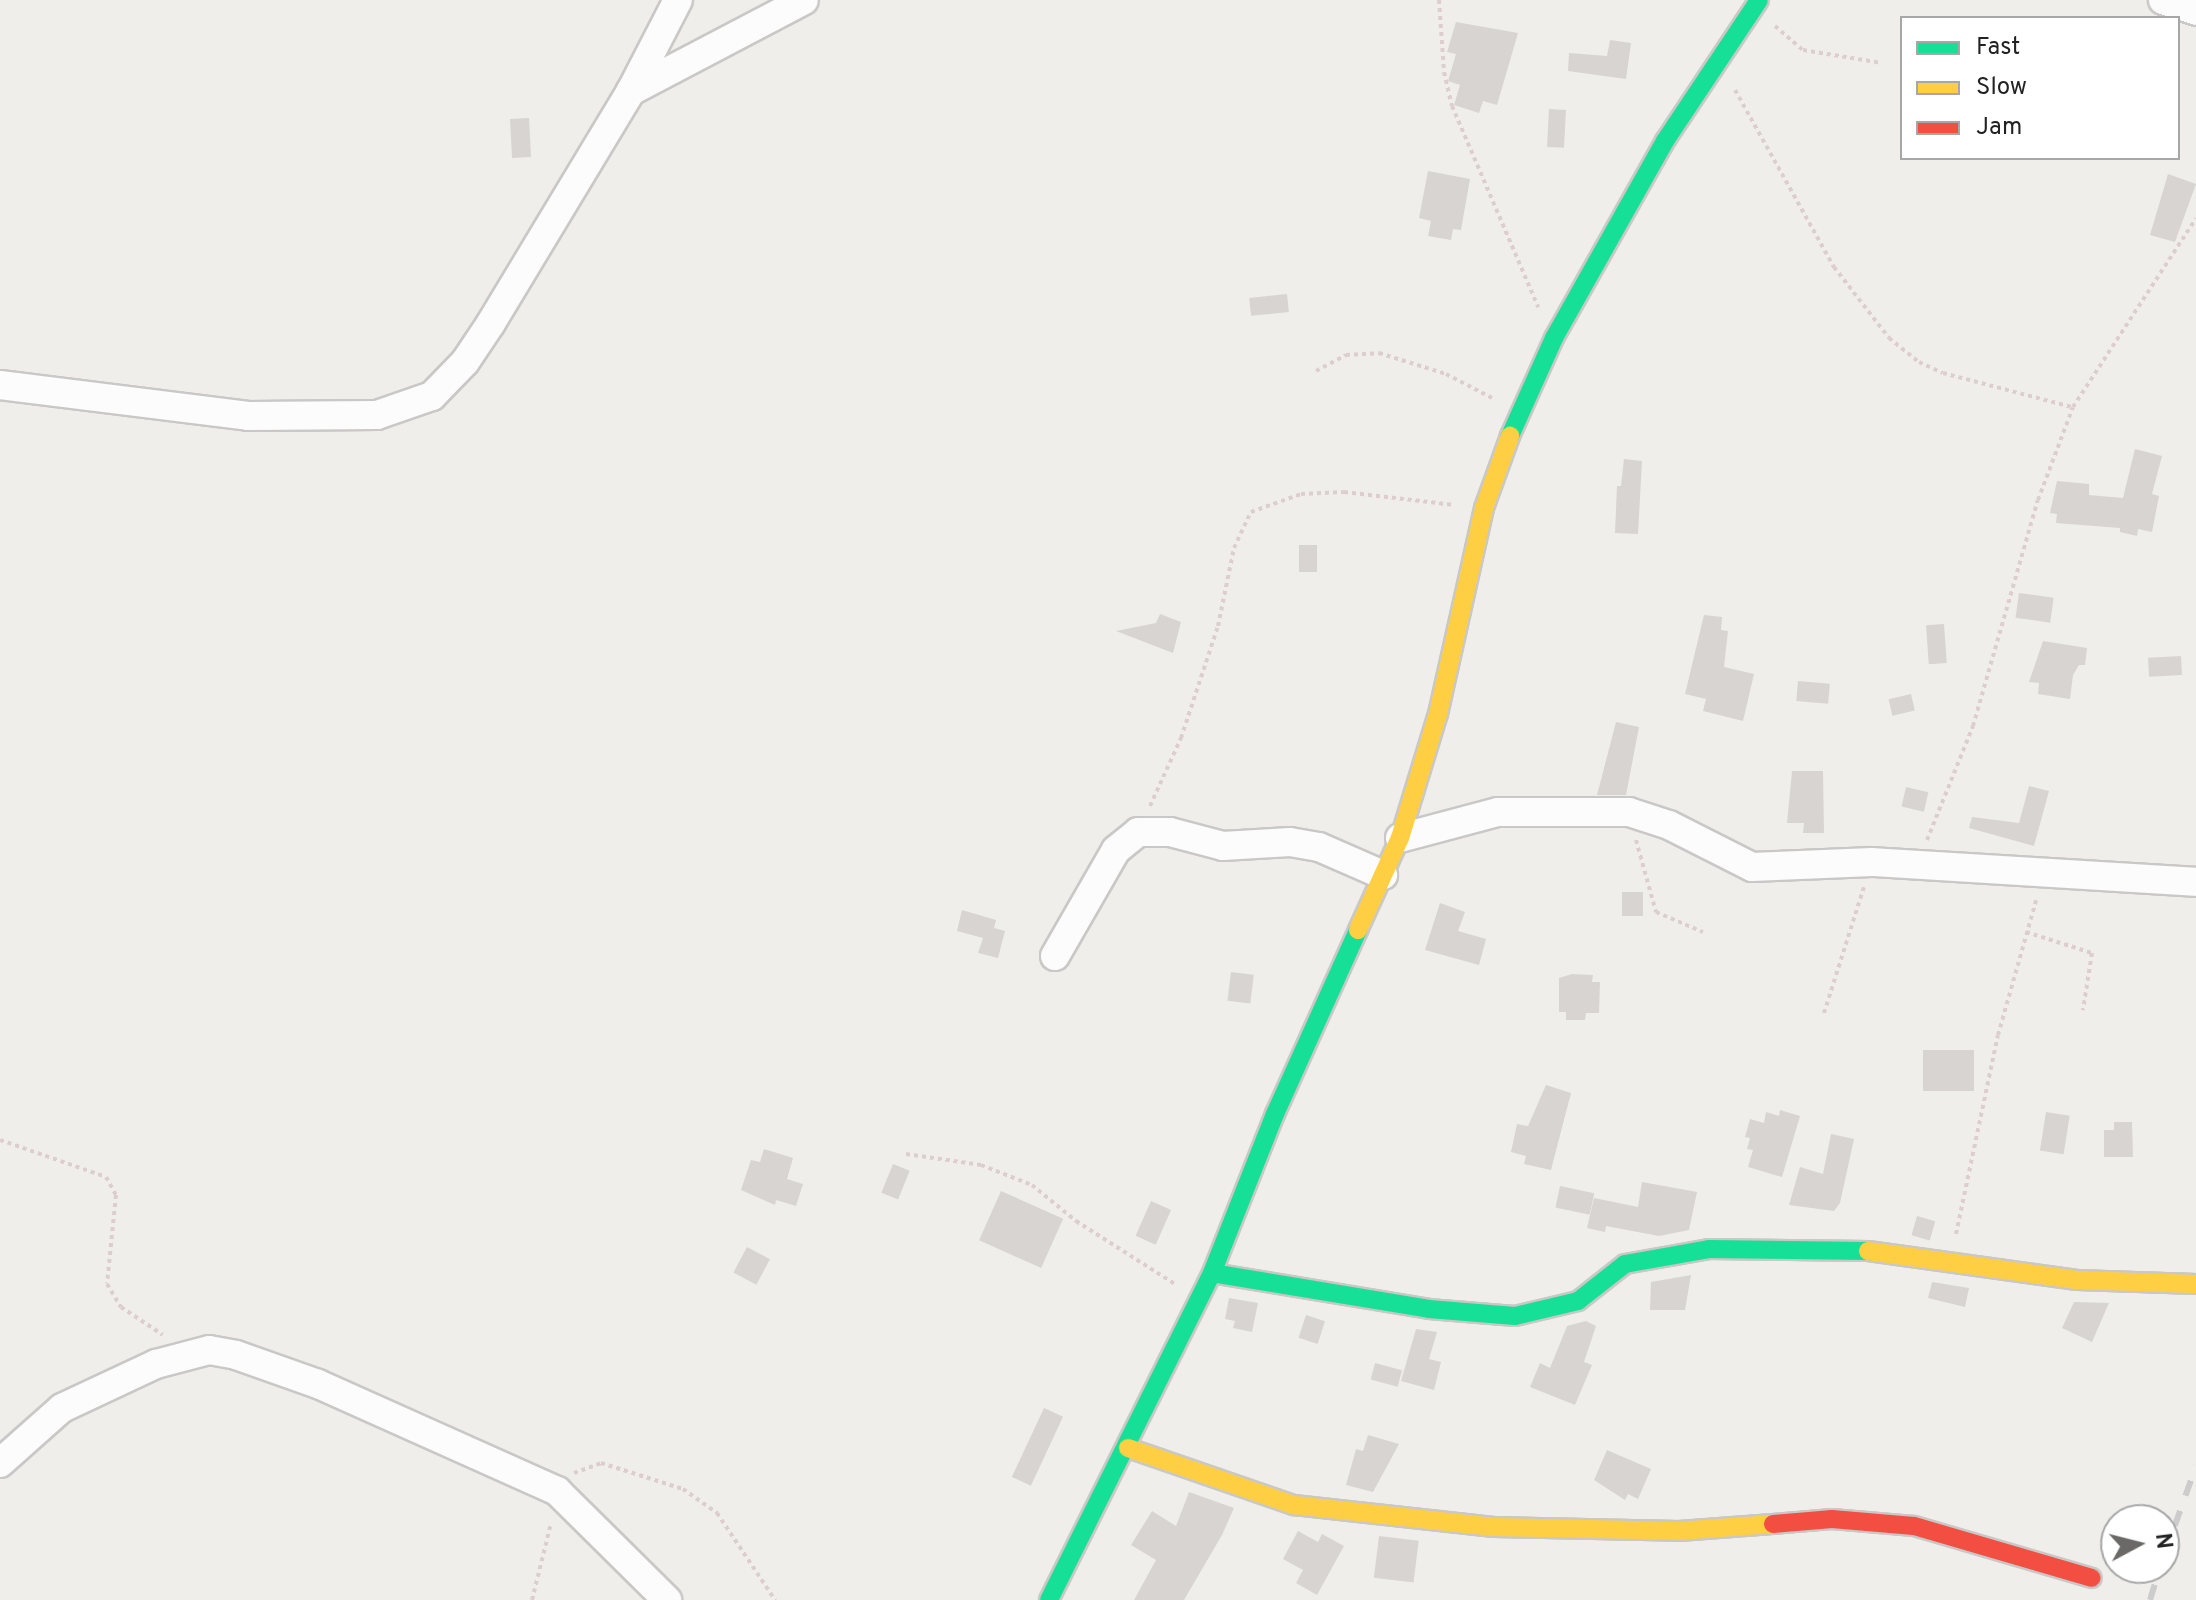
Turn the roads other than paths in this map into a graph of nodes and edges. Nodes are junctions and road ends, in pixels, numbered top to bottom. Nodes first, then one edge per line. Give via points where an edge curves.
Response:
1 (678, 0) edge
2 (804, 0) edge
3 (2163, 0) edge
4 (1757, 1) edge
5 (2196, 11) edge
6 (631, 91) junction
7 (0, 385) edge
8 (1400, 838) junction
9 (1383, 875) junction
10 (2196, 882) edge
11 (1055, 956) dead end
12 (1212, 1273) junction
13 (2196, 1284) edge
14 (1128, 1448) junction
15 (0, 1463) edge
16 (2092, 1578) dead end
17 (667, 1600) edge
18 (1049, 1600) edge

1 - 6 street
2 - 6 street
3 - 5 street
4 - 8 street via 1716,57 1554,338 1519,411 1484,508 1438,714
6 - 7 street via 491,323 465,362 432,396 377,415 248,416
8 - 9 street
8 - 10 street via 1498,812 1629,812 1669,825 1752,867 1872,862
9 - 11 street via 1319,847 1290,842 1223,846 1170,832 1138,832 1116,850
9 - 12 street via 1281,1100
12 - 13 street via 1429,1309 1515,1316 1578,1301 1625,1264 1709,1249 1850,1249 2077,1280
12 - 14 street
14 - 16 street via 1294,1505 1494,1527 1679,1531 1832,1519 1914,1526
14 - 18 street
15 - 17 street via 62,1408 156,1364 209,1350 318,1384 557,1491

